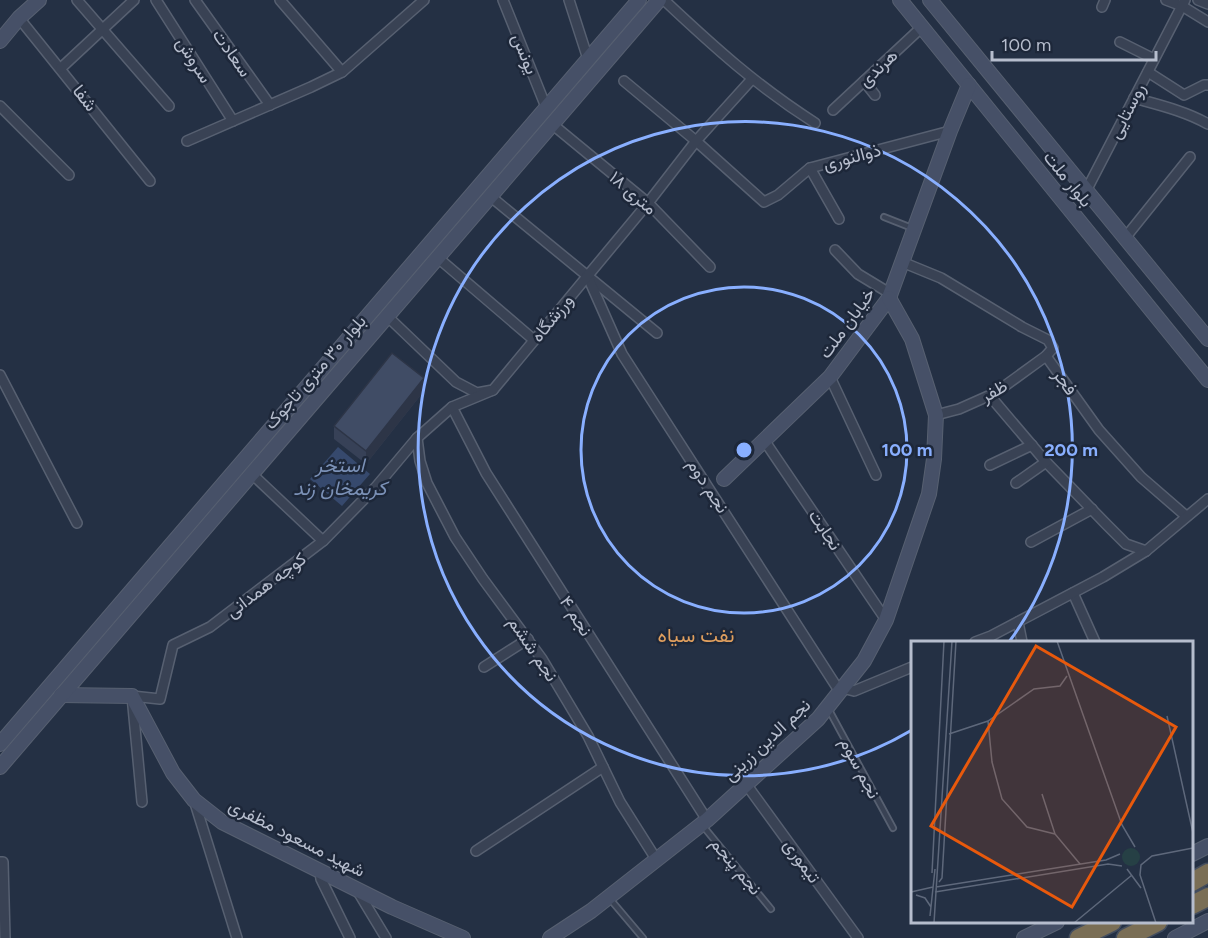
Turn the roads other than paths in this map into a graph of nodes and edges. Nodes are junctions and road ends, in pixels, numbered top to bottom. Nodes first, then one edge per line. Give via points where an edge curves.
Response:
1 (39, 0) edge
2 (77, 0) edge
3 (134, 0) edge
4 (156, 0) edge
5 (195, 0) edge
6 (280, 0) edge
7 (424, 0) edge
8 (503, 0) edge
9 (569, 0) edge
10 (639, 0) edge
11 (659, 0) edge
12 (664, 0) edge
13 (900, 0) edge
14 (930, 0) edge
15 (1166, 0) edge
16 (1198, 0) edge
17 (1183, 3) edge
18 (1208, 4) edge
19 (19, 18) junction
20 (1208, 22) edge
21 (922, 27) junction
22 (102, 28) junction
23 (3, 32) edge
24 (1120, 42) dead end
25 (588, 59) junction
26 (1154, 59) junction
27 (61, 68) junction
28 (342, 72) junction
29 (1148, 72) junction
30 (752, 79) junction
31 (624, 81) dead end
32 (864, 81) junction
33 (969, 85) junction
34 (1208, 85) edge
35 (875, 95) dead end
36 (1134, 98) junction
37 (270, 105) junction
38 (0, 106) edge
39 (170, 106) dead end
40 (546, 107) junction
41 (833, 110) dead end
42 (233, 121) junction
43 (815, 123) dead end
44 (552, 124) junction
45 (1208, 124) edge
46 (950, 131) junction
47 (187, 141) dead end
48 (696, 141) junction
49 (1190, 157) dead end
50 (810, 168) junction
51 (69, 175) dead end
52 (150, 181) dead end
53 (1086, 191) junction
54 (490, 196) junction
55 (648, 203) junction
56 (884, 217) dead end
57 (839, 219) dead end
58 (914, 229) junction
59 (1125, 238) junction
60 (835, 250) dead end
61 (437, 257) junction
62 (902, 262) junction
63 (710, 267) dead end
64 (587, 275) junction
65 (890, 296) junction
66 (387, 316) junction
67 (657, 333) dead end
68 (1208, 339) edge
69 (534, 340) junction
70 (1046, 356) junction
71 (830, 376) junction
72 (1, 379) edge
73 (1208, 380) edge
74 (493, 390) junction
75 (990, 396) junction
76 (452, 407) junction
77 (936, 416) junction
78 (417, 438) junction
79 (764, 440) junction
80 (1032, 445) junction
81 (1046, 462) junction
82 (990, 465) dead end
83 (252, 474) junction
84 (876, 475) dead end
85 (724, 479) dead end
86 (1016, 483) dead end
87 (1208, 499) edge
88 (1092, 509) junction
89 (1186, 516) junction
90 (77, 523) dead end
91 (323, 541) junction
92 (1031, 542) dead end
93 (1146, 551) junction
94 (1073, 593) junction
95 (886, 620) junction
96 (1018, 622) junction
97 (528, 639) junction
98 (979, 641) edge
99 (1022, 641) edge
100 (1095, 641) edge
101 (484, 667) dead end
102 (911, 668) edge
103 (841, 690) junction
104 (61, 695) junction
105 (132, 696) junction
106 (827, 708) junction
107 (0, 744) edge
108 (0, 767) edge
109 (603, 767) junction
110 (746, 784) junction
111 (194, 800) junction
112 (142, 802) dead end
113 (704, 822) junction
114 (892, 828) dead end
115 (1208, 846) edge
116 (476, 851) dead end
117 (1193, 853) edge
118 (656, 859) junction
119 (0, 862) edge
120 (320, 872) junction
121 (1208, 873) edge
122 (1193, 881) edge
123 (357, 890) junction
124 (609, 897) junction
125 (1208, 897) edge
126 (1193, 904) edge
127 (771, 909) dead end
128 (1208, 921) edge
129 (1053, 923) edge
130 (1108, 923) edge
131 (1155, 928) edge
132 (5, 938) edge
133 (237, 938) edge
134 (350, 938) edge
135 (386, 938) edge
136 (463, 938) edge
137 (550, 938) edge
138 (643, 938) edge
139 (858, 938) edge
140 (1024, 938) edge
141 (1079, 938) edge
142 (1126, 938) edge
143 (1175, 938) edge

1 - 19 main road
2 - 22 street
3 - 22 street
4 - 42 street, سروش
5 - 37 street, سعادت
6 - 28 street
7 - 28 street
8 - 40 street, یونس
9 - 25 street
10 - 25 main road, بلوار ۳۰ متری تاجوک
11 - 44 main road, بلوار ۳۰ متری تاجوک
12 - 30 street
13 - 21 main road, بلوار ملت
14 - 53 main road, بلوار ملت
15 - 17 street
16 - 18 street
17 - 20 street
17 - 26 street, روستایی
19 - 23 main road
19 - 27 street, شفا
21 - 32 street, هرندی
21 - 33 main road, بلوار ملت
22 - 27 street
22 - 39 street
24 - 26 street
25 - 40 main road, بلوار ۳۰ متری تاجوک
26 - 29 street, روستایی
27 - 52 street, شفا
28 - 37 street
29 - 34 street via 1184,95
29 - 36 street, روستایی
30 - 43 street
30 - 48 street, ورزشگاه
31 - 48 street
32 - 35 street
32 - 41 street, هرندی
33 - 46 main road, خیابان ملت
33 - 73 main road, بلوار ملت
36 - 45 street
36 - 53 street, روستایی
37 - 42 street
38 - 51 street
40 - 107 main road, بلوار ۳۰ متری تاجوک
42 - 47 street
44 - 54 main road, بلوار ۳۰ متری تاجوک
44 - 55 street, ۱۸ متری
46 - 50 street, ذوالنوری
46 - 58 main road, خیابان ملت
48 - 50 street, ذوالنوری via 764,202
48 - 55 street, ورزشگاه
49 - 59 street
50 - 57 street
53 - 59 main road, بلوار ملت
54 - 61 main road, بلوار ۳۰ متری تاجوک
54 - 64 street
55 - 63 street, ۱۸ متری
55 - 64 street, ورزشگاه
56 - 58 lane
58 - 62 main road, خیابان ملت
59 - 68 main road, بلوار ملت
60 - 65 street via 858,274
61 - 66 main road, بلوار ۳۰ متری تاجوک
61 - 69 street
62 - 65 main road, خیابان ملت
62 - 70 street, فجر via 941,279 1048,340 1053,348
64 - 67 street
64 - 69 street, ورزشگاه
64 - 103 street, نجم دوم via 622,354
65 - 71 main road, خیابان ملت
65 - 77 main road, نجم الدین زرینی via 912,339
66 - 74 street via 456,382 477,393
66 - 83 main road, بلوار ۳۰ متری تاجوک
69 - 74 street, ورزشگاه
70 - 75 street, ظفر
70 - 89 street, فجر via 1099,430 1141,477
71 - 79 main road, خیابان ملت
71 - 84 street
72 - 90 street
74 - 76 street, کوچه همدانی
75 - 77 street, ظفر
75 - 80 street
76 - 78 street, کوچه همدانی
76 - 113 street, نجم ۴ via 486,473
77 - 95 main road, نجم الدین زرینی via 929,494
78 - 91 street, کوچه همدانی
78 - 97 street, نجم ششم via 427,483 455,537
79 - 85 main road, خیابان ملت
79 - 95 street, نجابت
80 - 81 street
80 - 82 street
81 - 86 street
81 - 88 street
83 - 91 street
83 - 104 main road, بلوار ۳۰ متری تاجوک
87 - 89 street
88 - 92 street
88 - 93 street via 1126,544
89 - 93 street
91 - 105 street, کوچه همدانی via 210,627 173,645 160,699
93 - 94 street
94 - 96 street
94 - 100 street
95 - 103 main road, نجم الدین زرینی via 864,661
96 - 98 street
96 - 99 street
97 - 101 street
97 - 109 street, نجم ششم
102 - 103 street via 854,691
103 - 106 main road, نجم الدین زرینی
104 - 105 main road
104 - 108 main road, بلوار ۳۰ متری تاجوک
105 - 111 main road, شهید مسعود مظفری via 173,773
105 - 112 street
106 - 110 main road, نجم الدین زرینی
106 - 114 lane, نجم سوم
109 - 116 street
109 - 118 street, نجم ششم
110 - 113 main road, نجم الدین زرینی
110 - 139 street, تیموری
111 - 120 main road, شهید مسعود مظفری via 222,822
111 - 133 street
113 - 118 main road, نجم الدین زرینی
113 - 127 lane, نجم پنجم
115 - 117 main road
118 - 124 main road, نجم الدین زرینی
119 - 132 street
120 - 123 main road, شهید مسعود مظفری
120 - 134 street
121 - 122 highway
123 - 135 street
123 - 136 main road, شهید مسعود مظفری
124 - 137 main road, نجم الدین زرینی
124 - 138 lane
125 - 126 highway
128 - 143 main road
129 - 140 main road
130 - 141 highway
131 - 142 highway

